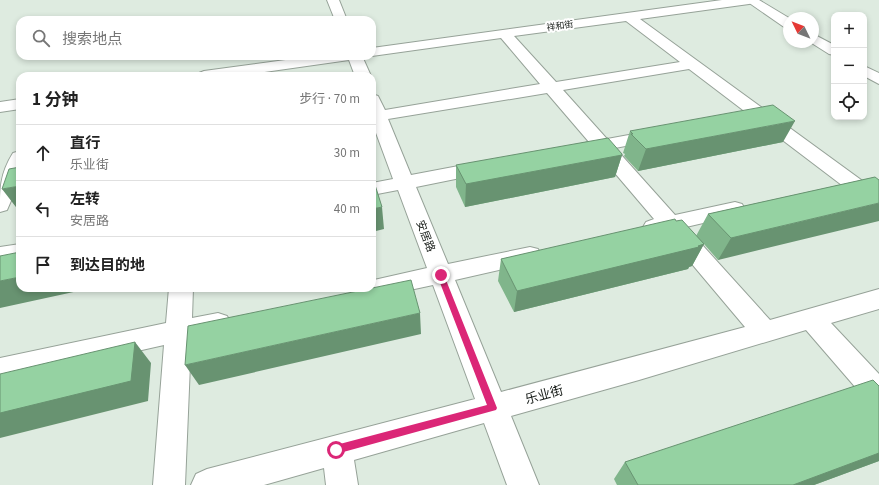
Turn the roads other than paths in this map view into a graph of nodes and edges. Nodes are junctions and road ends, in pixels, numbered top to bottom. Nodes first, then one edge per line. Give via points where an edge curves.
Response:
1 (333, 0) edge
2 (750, 0) edge
3 (771, 0) edge
4 (785, 12) edge
5 (783, 15) edge
6 (339, 16) edge
7 (629, 17) junction
8 (504, 34) junction
9 (819, 34) edge
10 (819, 36) edge
11 (831, 36) edge
12 (831, 48) edge
13 (376, 51) edge
14 (318, 60) edge
15 (357, 60) edge
16 (692, 64) junction
17 (232, 72) edge
18 (361, 72) edge
19 (867, 72) edge
20 (879, 79) edge
21 (551, 88) junction
22 (16, 105) edge
23 (0, 107) edge
24 (376, 111) edge
25 (761, 115) junction
26 (376, 116) edge
27 (738, 120) edge
28 (670, 132) edge
29 (602, 145) junction
30 (564, 152) edge
31 (503, 164) edge
32 (16, 165) edge
33 (10, 177) edge
34 (405, 182) junction
35 (852, 183) junction
36 (376, 188) edge
37 (822, 190) edge
38 (879, 203) edge
39 (0, 205) edge
40 (754, 205) edge
41 (671, 223) junction
42 (632, 232) edge
43 (548, 251) edge
44 (16, 253) edge
45 (0, 255) edge
46 (441, 275) junction
47 (376, 289) edge
48 (181, 292) edge
49 (879, 299) edge
50 (240, 318) edge
51 (812, 319) junction
52 (178, 332) junction
53 (765, 332) junction
54 (0, 370) edge
55 (879, 394) edge
56 (492, 408) junction
57 (336, 450) junction
58 (169, 485) edge
59 (207, 485) edge
60 (342, 485) edge
61 (523, 485) edge

1 - 6 street
2 - 5 street
2 - 7 street, 祥和街
3 - 4 street
7 - 8 street, 祥和街
7 - 16 street
8 - 13 street, 祥和街
8 - 21 street
9 - 11 street
10 - 12 street
14 - 17 street
15 - 18 street
16 - 21 street
16 - 25 street
19 - 20 street
21 - 24 street
21 - 29 street
22 - 23 street
25 - 27 street
25 - 35 street
26 - 34 street, 安居路
28 - 29 street
29 - 30 street
29 - 41 street
31 - 34 street
32 - 33 street
33 - 39 street
34 - 36 street
34 - 46 street, 安居路
35 - 37 street
35 - 38 street
40 - 41 street
41 - 42 street
41 - 53 street
43 - 46 street
44 - 45 street
46 - 47 street
46 - 56 street, 安居路
48 - 52 street
49 - 51 street, 乐业街
50 - 52 street
51 - 53 street, 乐业街
51 - 55 street
52 - 54 street
52 - 58 street
53 - 56 street, 乐业街
56 - 57 street, 乐业街
56 - 61 street, 安居路
57 - 59 street, 乐业街
57 - 60 street

